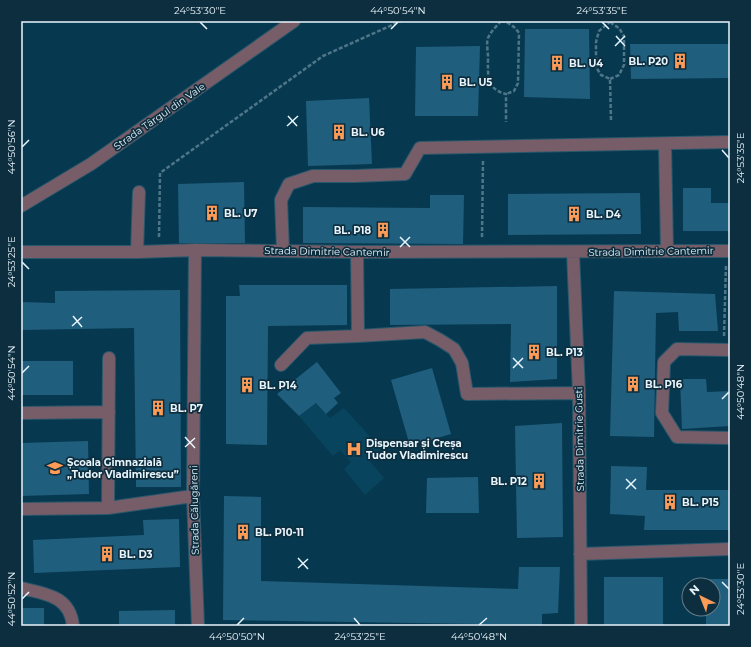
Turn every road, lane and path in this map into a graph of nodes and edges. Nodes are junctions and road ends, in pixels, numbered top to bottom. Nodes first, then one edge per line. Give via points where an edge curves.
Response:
1 (294, 21) edge
2 (401, 21) edge
3 (501, 21) edge
4 (611, 22) edge
5 (610, 78) junction
6 (506, 94) junction
7 (610, 120) dead end
8 (506, 122) dead end
9 (730, 142) edge
10 (665, 144) junction
11 (483, 147) junction
12 (139, 192) dead end
13 (21, 206) edge
14 (195, 250) junction
15 (667, 250) junction
16 (283, 251) junction
17 (728, 251) edge
18 (21, 252) edge
19 (137, 252) junction
20 (158, 252) junction
21 (357, 252) junction
22 (482, 252) junction
23 (573, 252) junction
24 (358, 336) junction
25 (726, 350) edge
26 (109, 358) dead end
27 (281, 365) dead end
28 (579, 393) junction
29 (108, 412) junction
30 (21, 413) edge
31 (730, 438) edge
32 (193, 496) junction
33 (108, 508) junction
34 (21, 509) edge
35 (730, 549) edge
36 (580, 554) junction
37 (21, 588) edge
38 (72, 626) edge
39 (198, 626) edge
40 (580, 626) edge

1 - 13 street, Strada Târgul din Vale via 91,164
2 - 20 path via 323,56 160,173
3 - 6 path via 488,39 488,70 490,83 497,92
3 - 6 path via 515,27 519,34 518,83 514,91
4 - 5 path via 624,36 624,65 619,75
4 - 5 path via 599,31 596,42 596,67 601,75
5 - 7 path
6 - 8 path
9 - 10 street
10 - 11 street
10 - 15 street
11 - 16 street via 420,148 405,174 313,176 289,184 281,200
11 - 22 path
12 - 19 street
14 - 16 street, Strada Dimitrie Cantemir
14 - 20 street, Strada Dimitrie Cantemir
14 - 32 street, Strada Călugăreni
15 - 17 street, Strada Dimitrie Cantemir
15 - 23 street, Strada Dimitrie Cantemir
16 - 21 street, Strada Dimitrie Cantemir
17 - 25 path
18 - 19 street, Strada Dimitrie Cantemir
19 - 20 street, Strada Dimitrie Cantemir
21 - 22 street, Strada Dimitrie Cantemir
21 - 24 street
22 - 23 street, Strada Dimitrie Cantemir
23 - 28 street, Strada Dimitrie Gusti
24 - 27 street via 307,338
24 - 28 street via 425,332 454,350 462,363 467,394
25 - 31 street via 677,349 664,362 662,413 677,437
26 - 29 street
28 - 36 street, Strada Dimitrie Gusti
29 - 30 street
29 - 33 street
32 - 33 street
32 - 39 street, Strada Călugăreni
33 - 34 street
35 - 36 street
36 - 40 street, Strada Dimitrie Gusti
37 - 38 street via 55,596 68,609 72,617

